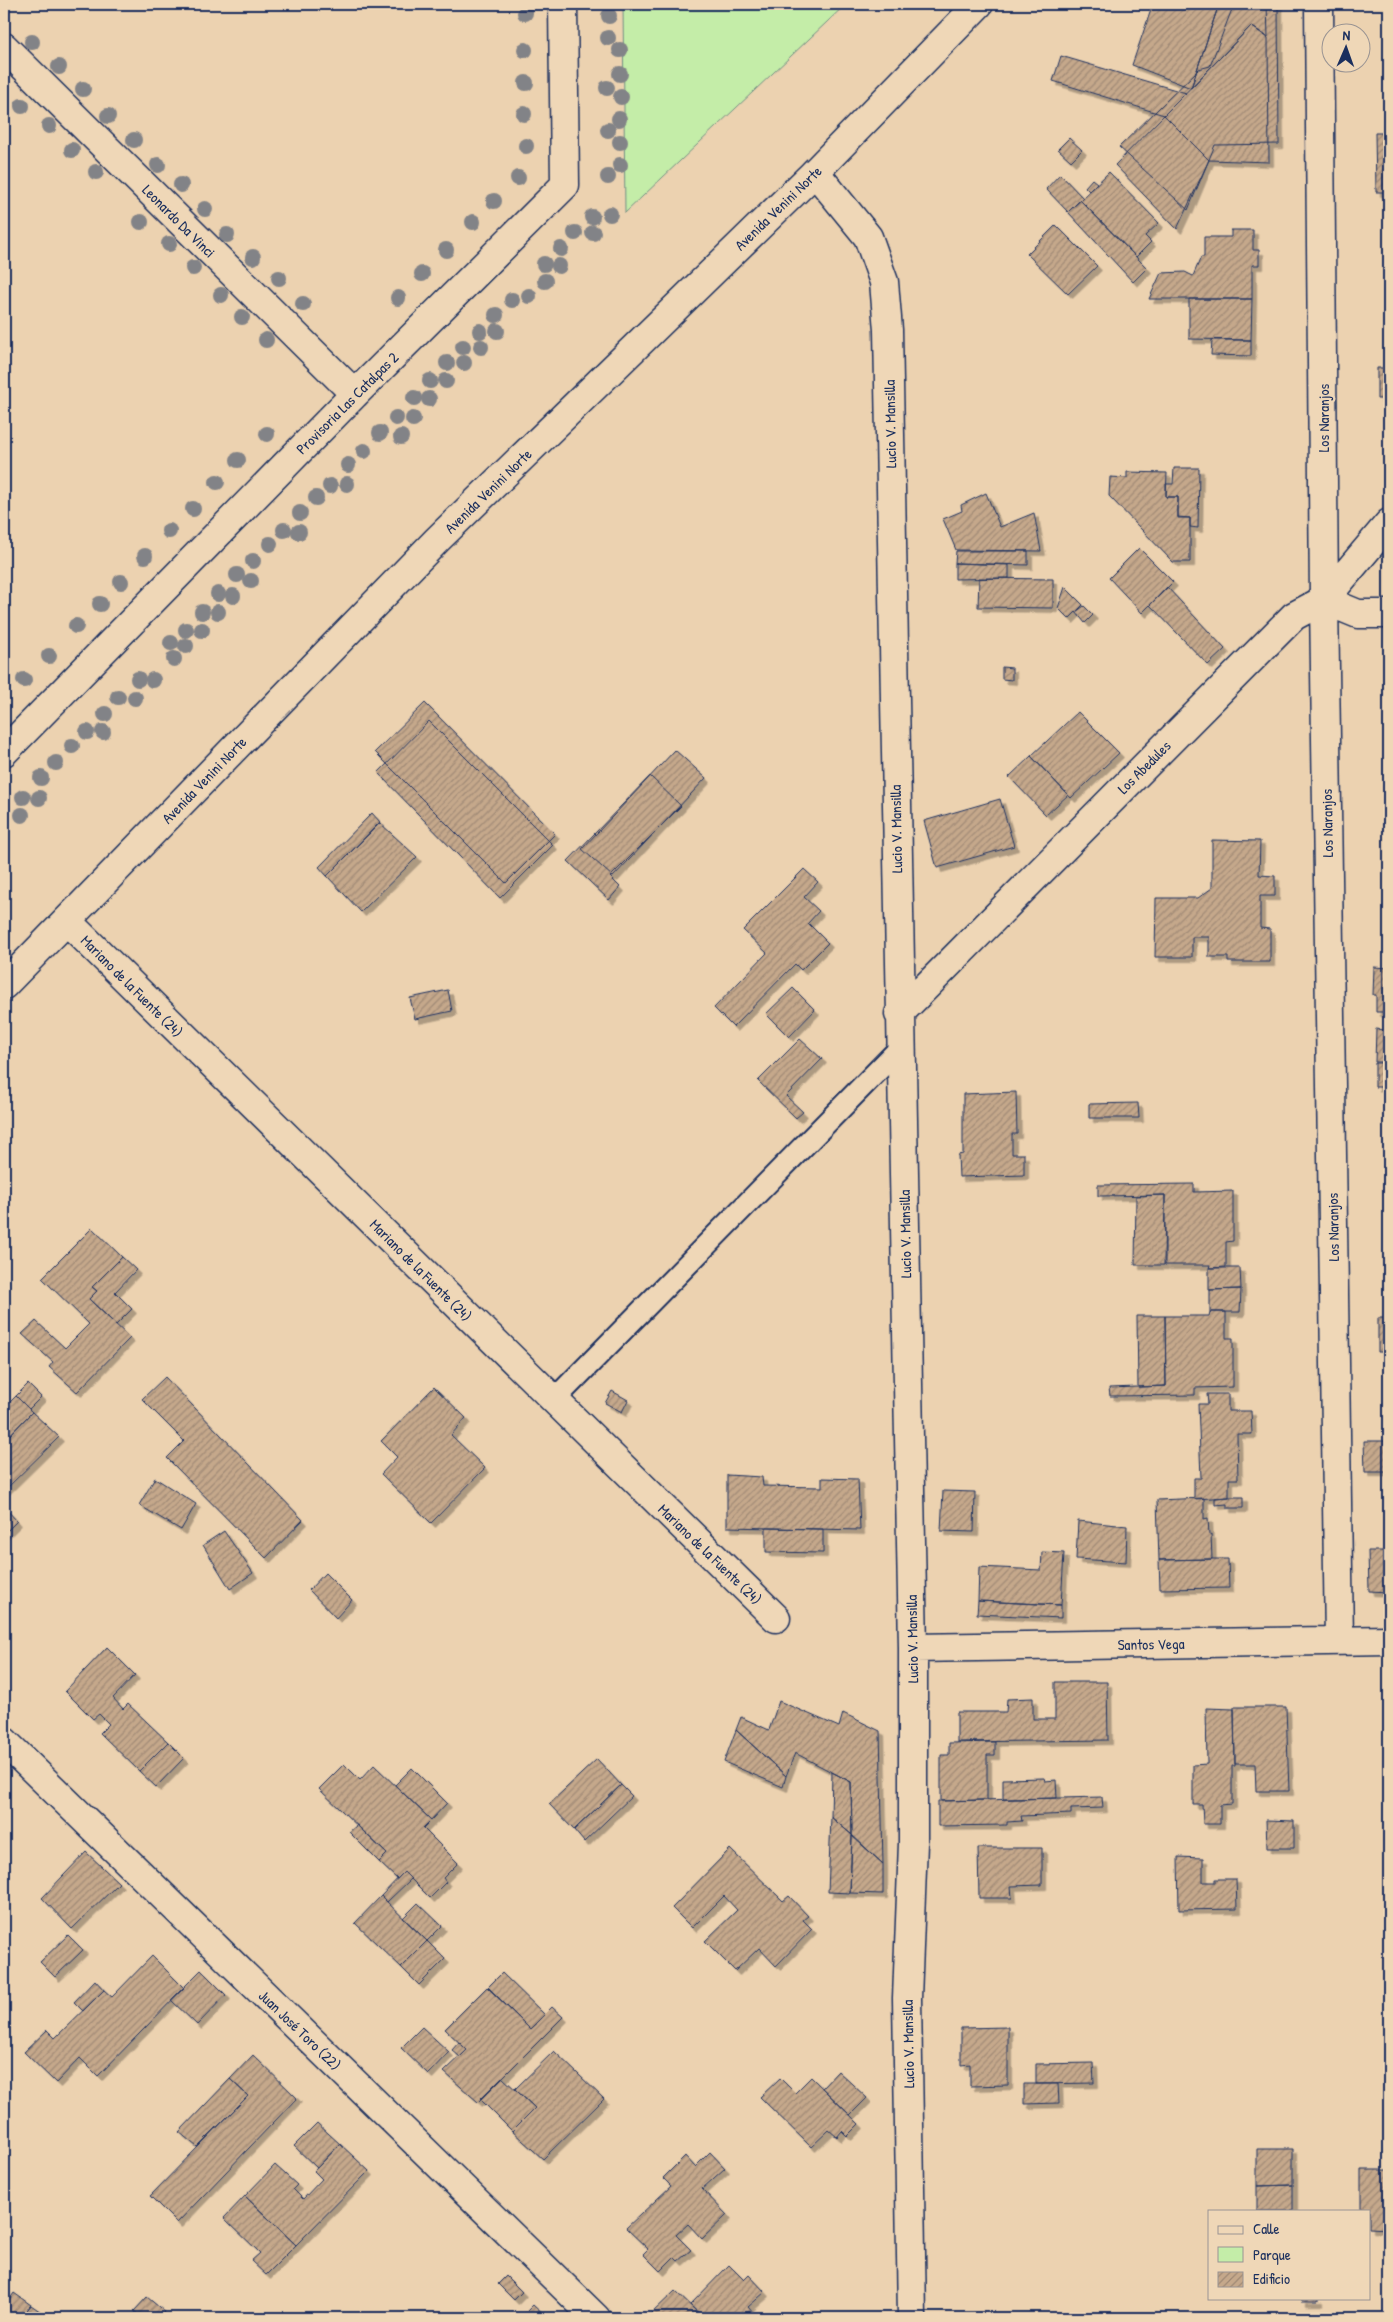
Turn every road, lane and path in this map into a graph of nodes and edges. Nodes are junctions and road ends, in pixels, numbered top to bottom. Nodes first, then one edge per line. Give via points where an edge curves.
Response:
1 (563, 4) edge
2 (979, 4) edge
3 (1319, 4) edge
4 (4, 47) edge
5 (815, 172) junction
6 (355, 394) junction
7 (1389, 523) edge
8 (1324, 600) junction
9 (1389, 614) edge
10 (4, 752) edge
11 (67, 921) junction
12 (4, 985) edge
13 (900, 1014) junction
14 (902, 1046) junction
15 (554, 1400) junction
16 (776, 1618) dead end
17 (1389, 1640) edge
18 (1339, 1641) junction
19 (912, 1648) junction
20 (4, 1742) edge
21 (596, 2318) edge
22 (912, 2318) edge

1 - 6 main road, Provisoria Las Catalpas 2 via 565,185
2 - 5 main road, Avenida Venini Norte
3 - 8 main road, Los Naranjos
4 - 6 main road, Leonardo Da Vinci
5 - 11 main road, Avenida Venini Norte via 437,540
5 - 13 main road, Lucio V. Mansilla via 868,237 884,282 888,340
6 - 10 main road, Provisoria Las Catalpas 2
7 - 8 main road, Los Abedules
8 - 9 main road via 1358,614
8 - 13 main road, Los Abedules via 1294,616
8 - 18 main road, Los Naranjos
11 - 12 main road, Avenida Venini Norte
11 - 15 main road, Mariano de la Fuente (24)
13 - 14 main road, Lucio V. Mansilla
14 - 15 lane
14 - 19 main road, Lucio V. Mansilla
15 - 16 main road, Mariano de la Fuente (24)
17 - 18 main road, Santos Vega
18 - 19 main road, Santos Vega
19 - 22 main road, Lucio V. Mansilla via 913,1843 907,1998
20 - 21 main road, Juan José Toro (22)

